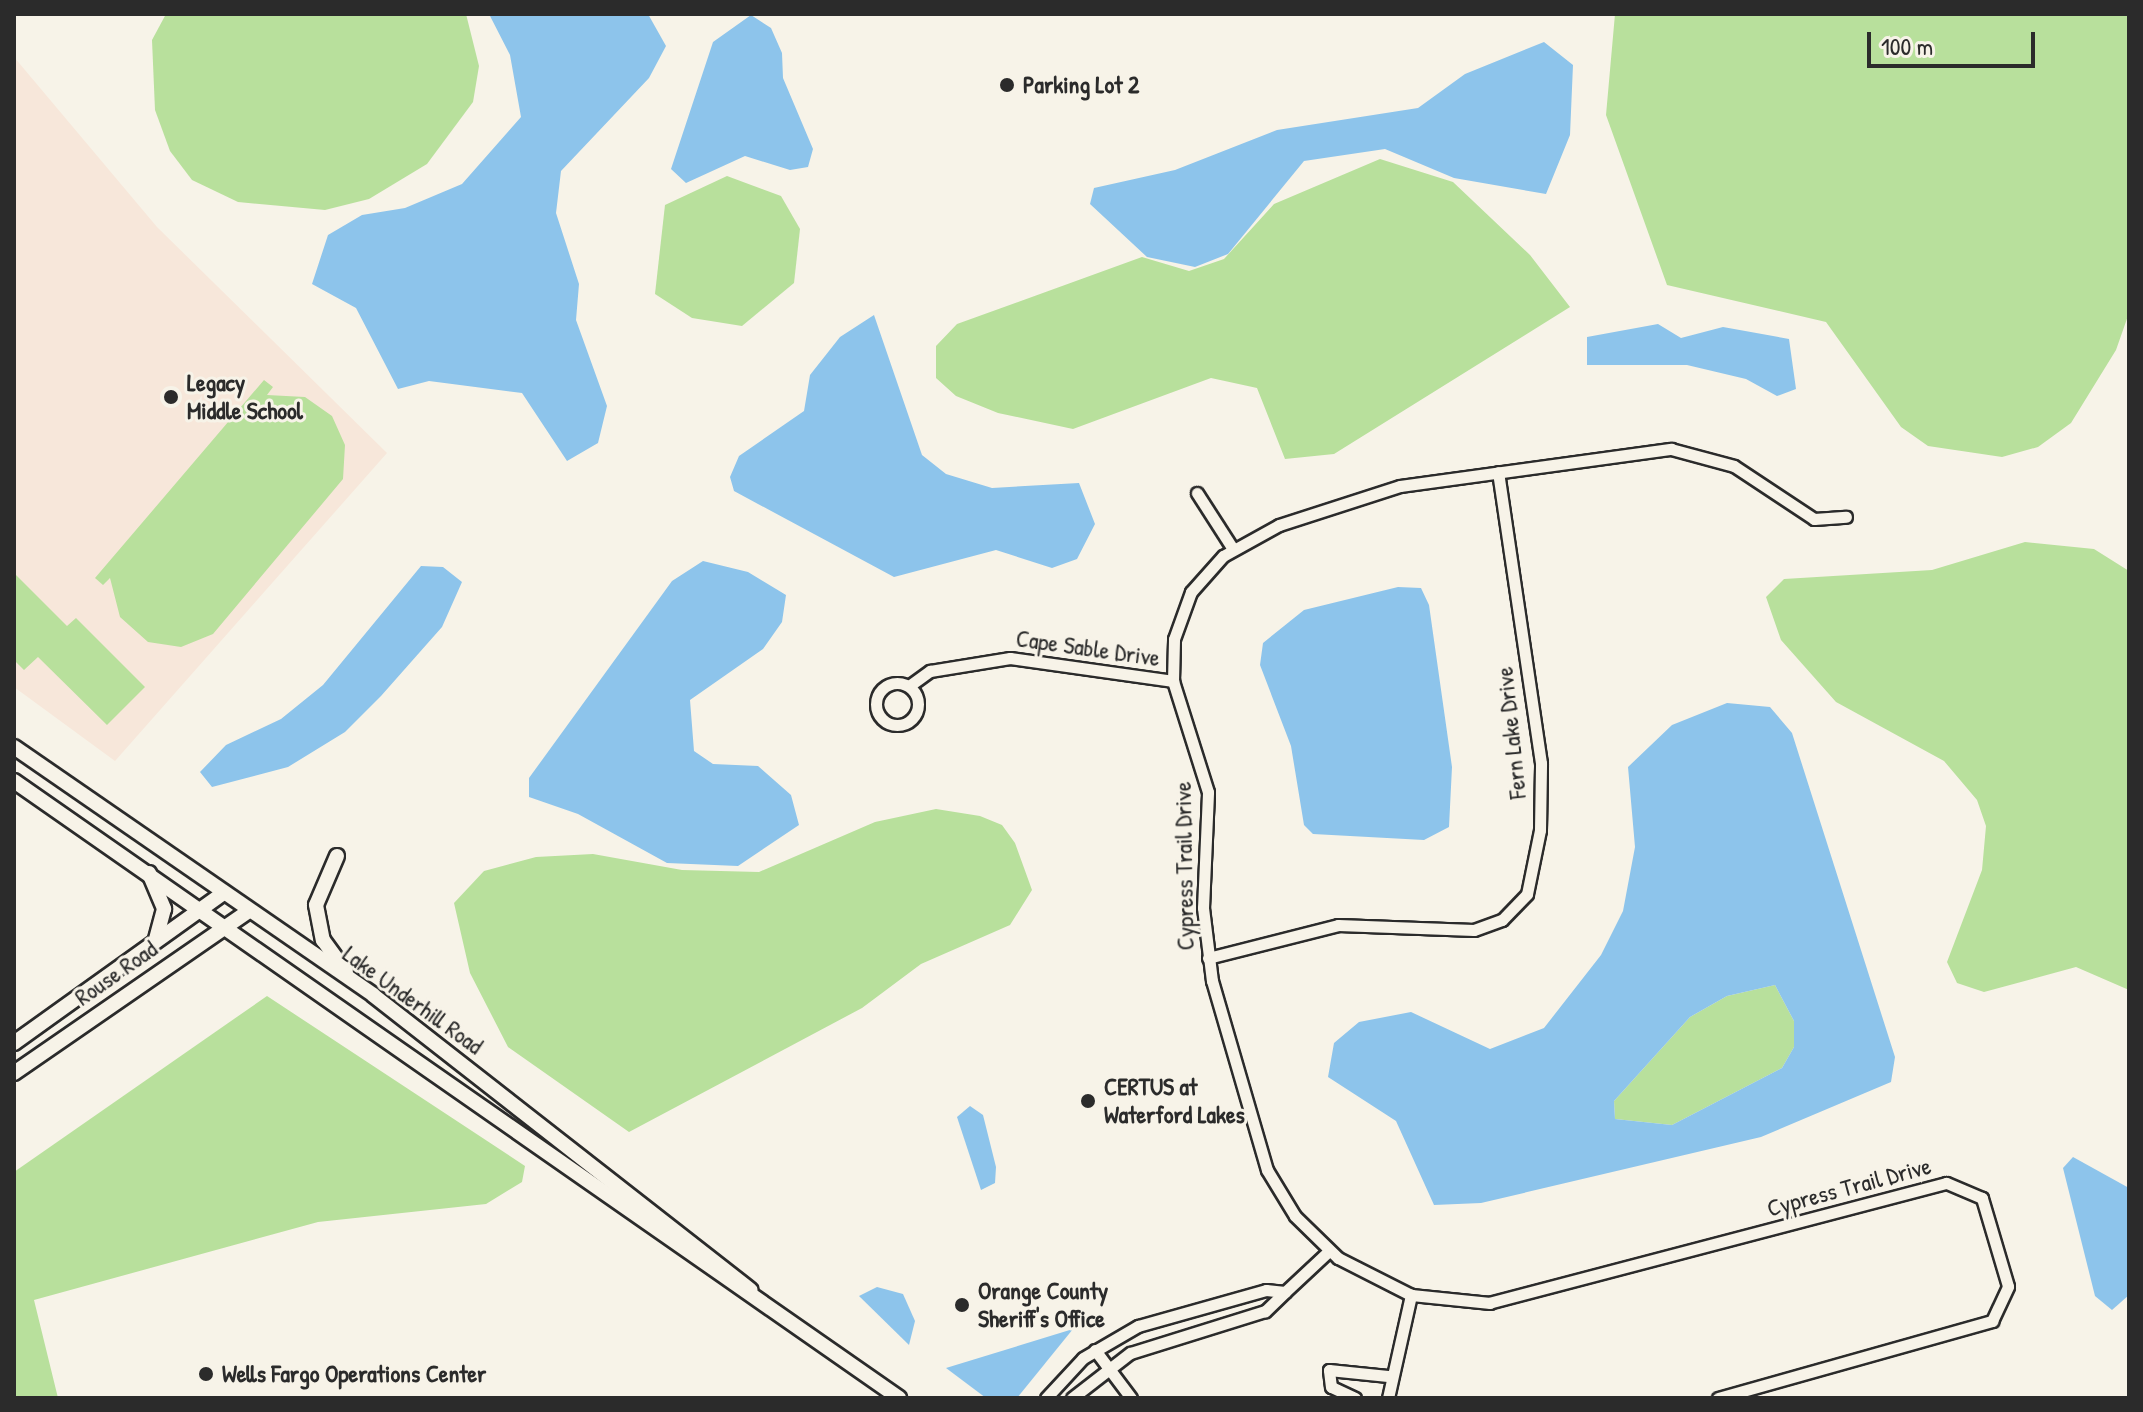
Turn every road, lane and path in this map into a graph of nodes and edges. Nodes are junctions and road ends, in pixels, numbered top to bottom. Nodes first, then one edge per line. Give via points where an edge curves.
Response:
1 (1498, 472) junction
2 (1197, 493) dead end
3 (1846, 517) dead end
4 (1233, 549) junction
5 (1173, 681) junction
6 (909, 686) dead end
7 (14, 747) edge
8 (14, 781) edge
9 (337, 856) dead end
10 (147, 869) junction
11 (221, 895) junction
12 (200, 908) junction
13 (247, 912) junction
14 (225, 925) junction
15 (156, 939) junction
16 (1208, 958) junction
17 (354, 982) junction
18 (14, 1043) edge
19 (14, 1073) edge
20 (1329, 1251) junction
21 (1285, 1292) junction
22 (1411, 1295) junction
23 (1213, 1304) junction
24 (770, 1309) junction
25 (1219, 1324) junction
26 (1095, 1350) junction
27 (1107, 1367) junction
28 (1388, 1376) junction
29 (899, 1398) edge
30 (1046, 1398) edge
31 (1072, 1398) edge
32 (1131, 1398) edge
33 (1355, 1398) edge
34 (1388, 1398) edge
35 (1718, 1398) edge

1 - 3 street, Cypress Trail Drive via 1682,450 1739,469 1814,519
1 - 4 street, Cypress Trail Drive via 1386,489
1 - 16 street, Fern Lake Drive via 1541,763 1540,830 1527,894 1502,920 1476,929 1343,924
2 - 4 street
4 - 5 street, Cypress Trail Drive via 1201,578 1182,611
5 - 6 street, Cape Sable Drive via 1010,658 930,671
5 - 16 street, Cypress Trail Drive via 1208,792
7 - 11 street, Lake Underhill Road
8 - 10 street, Lake Underhill Road
9 - 17 street via 320,884 317,923
10 - 12 street, Lake Underhill Road
10 - 15 street via 164,909
11 - 12 street, Rouse Road
11 - 13 street, Lake Underhill Road
12 - 14 street, Lake Underhill Road
12 - 15 street, Rouse Road
13 - 14 street, Rouse Road
13 - 17 street, Lake Underhill Road
14 - 19 street, Rouse Road
14 - 24 street, Lake Underhill Road
15 - 18 street, Rouse Road
16 - 20 street, Cypress Trail Drive via 1264,1163 1295,1216
17 - 24 street, Lake Underhill Road via 624,1185
20 - 21 street
20 - 22 street, Cypress Trail Drive
21 - 23 street
21 - 25 street via 1273,1307
22 - 28 street
22 - 35 street, Cypress Trail Drive via 1465,1303 1517,1299 1946,1183 1982,1198 2008,1291 1992,1321
23 - 25 street
23 - 26 street via 1145,1324
24 - 29 street, Lake Underhill Road
25 - 27 street via 1147,1345
26 - 27 street
26 - 30 street
27 - 31 street
27 - 32 street
28 - 33 street via 1329,1370 1331,1387
28 - 34 street

